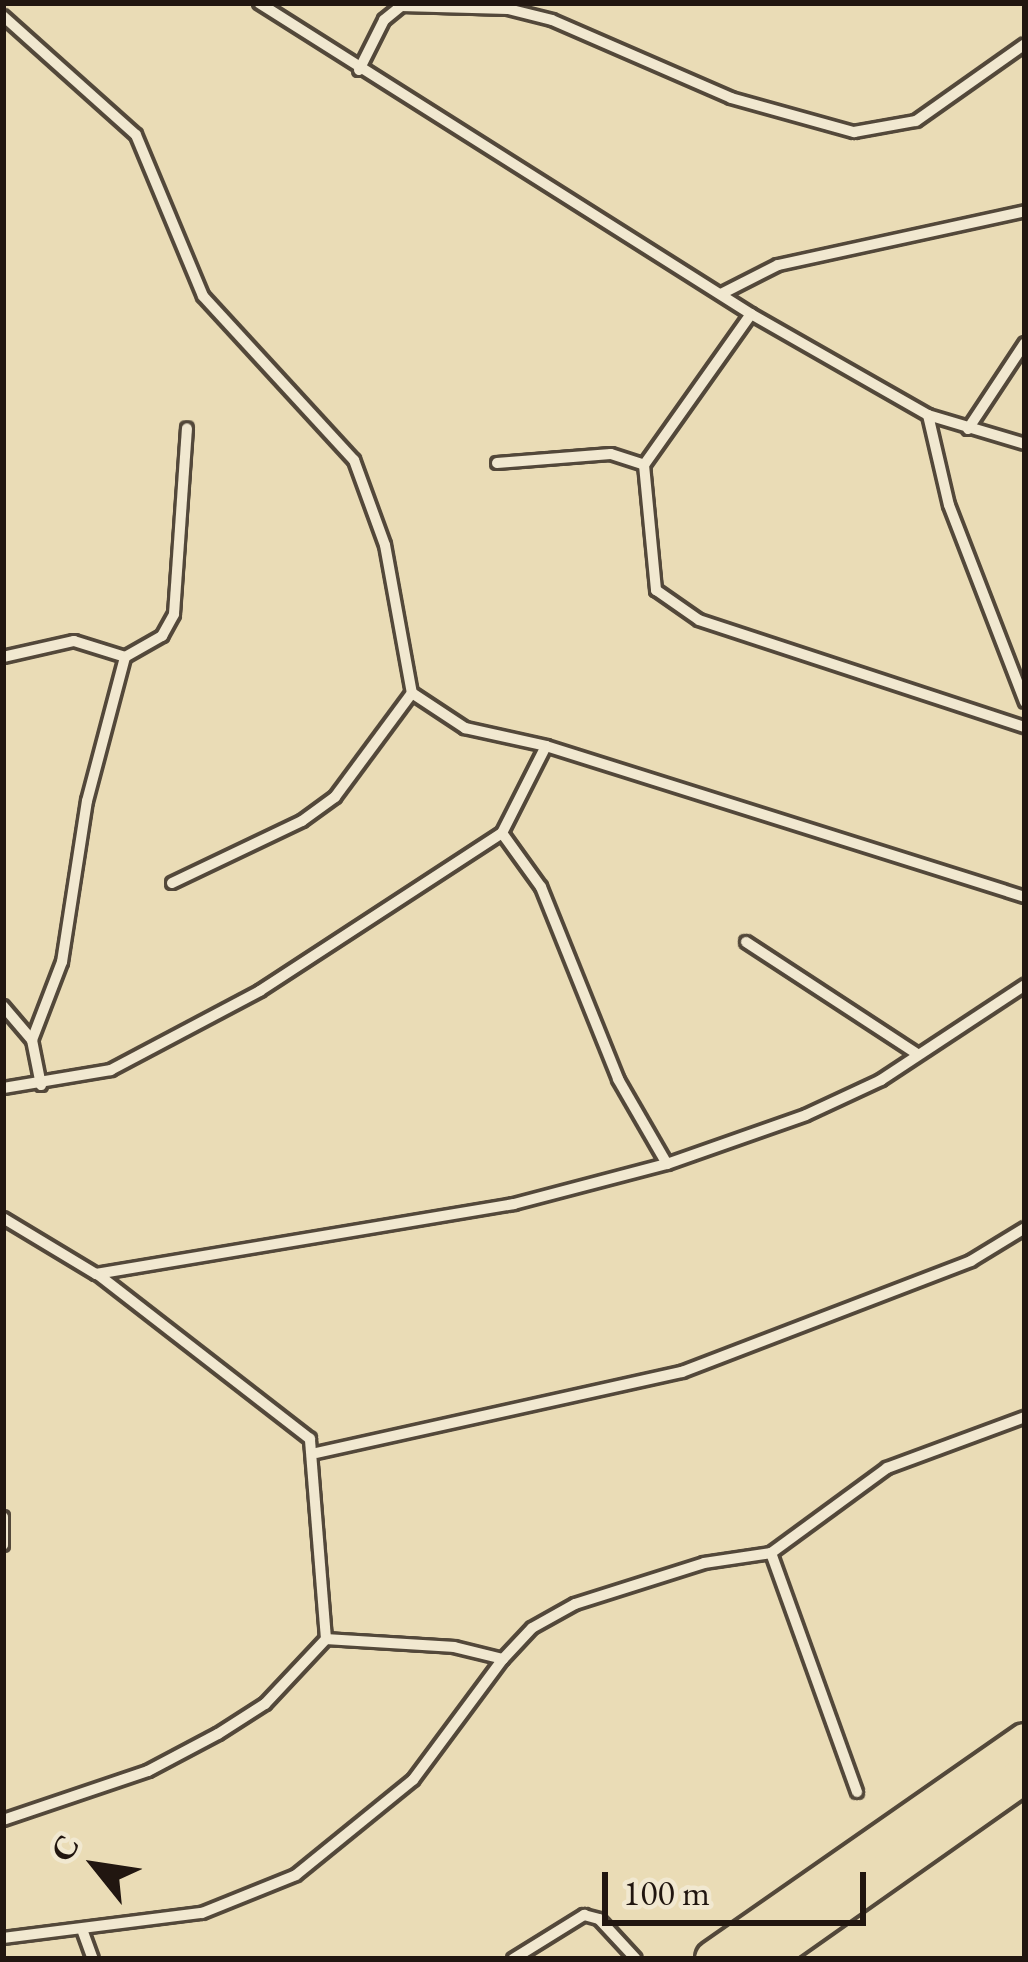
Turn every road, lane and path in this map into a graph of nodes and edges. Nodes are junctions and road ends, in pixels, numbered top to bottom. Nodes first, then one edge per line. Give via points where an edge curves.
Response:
1 (259, 3) edge
2 (3, 16) edge
3 (1025, 44) edge
4 (358, 70) junction
5 (1025, 211) edge
6 (721, 295) junction
7 (751, 314) junction
8 (1025, 343) edge
9 (928, 415) junction
10 (188, 428) dead end
11 (968, 429) junction
12 (1025, 444) edge
13 (497, 463) dead end
14 (644, 465) junction
15 (3, 657) edge
16 (124, 657) junction
17 (412, 693) junction
18 (1025, 702) edge
19 (1025, 728) edge
20 (546, 746) junction
21 (502, 833) junction
22 (172, 883) dead end
23 (1025, 897) edge
24 (746, 942) dead end
25 (1025, 985) edge
26 (3, 1006) edge
27 (32, 1040) junction
28 (917, 1054) junction
29 (41, 1084) junction
30 (3, 1088) edge
31 (667, 1164) junction
32 (3, 1218) edge
33 (1025, 1228) edge
34 (96, 1274) junction
35 (1025, 1418) edge
36 (316, 1454) junction
37 (3, 1517) edge
38 (3, 1546) edge
39 (771, 1553) junction
40 (326, 1639) junction
41 (503, 1659) junction
42 (1025, 1742) edge
43 (1025, 1774) edge
44 (857, 1792) dead end
45 (3, 1820) edge
46 (83, 1932) junction
47 (3, 1938) edge
48 (93, 1959) edge
49 (512, 1959) edge
50 (636, 1959) edge
51 (715, 1959) edge
52 (763, 1959) edge

1 - 4 lane
2 - 17 lane via 136,135 202,296 354,460 385,544
3 - 4 lane via 916,121 854,132 731,98 552,20 508,9 396,8
4 - 6 lane
5 - 6 lane via 778,265
6 - 7 lane
7 - 9 lane
7 - 14 lane
8 - 11 lane
9 - 11 lane
9 - 18 lane via 950,505
10 - 16 lane via 174,614 158,641
11 - 12 lane
13 - 14 lane via 611,454
14 - 19 lane via 649,569 656,590 679,612
15 - 16 lane via 74,641
16 - 27 lane via 87,801 62,962
17 - 20 lane via 465,728
17 - 22 lane via 335,796 302,821
20 - 21 lane
20 - 23 lane
21 - 29 lane via 173,1041 110,1070
21 - 31 lane via 541,886 618,1079
24 - 28 lane
25 - 28 lane
26 - 27 lane
27 - 29 lane
28 - 31 lane via 806,1114
29 - 30 lane
31 - 34 lane via 514,1204
32 - 34 lane
33 - 36 lane via 971,1261 682,1372
34 - 36 lane via 270,1403
35 - 39 lane via 887,1468
36 - 40 lane
37 - 38 lane
39 - 41 lane via 686,1567 575,1604 532,1628
39 - 44 lane
40 - 41 lane via 454,1647
40 - 45 lane via 265,1704 218,1734 148,1771
41 - 46 lane via 413,1780 333,1852 248,1899
42 - 51 highway
43 - 52 highway
46 - 47 lane
46 - 48 lane
49 - 50 lane via 584,1915 599,1918

